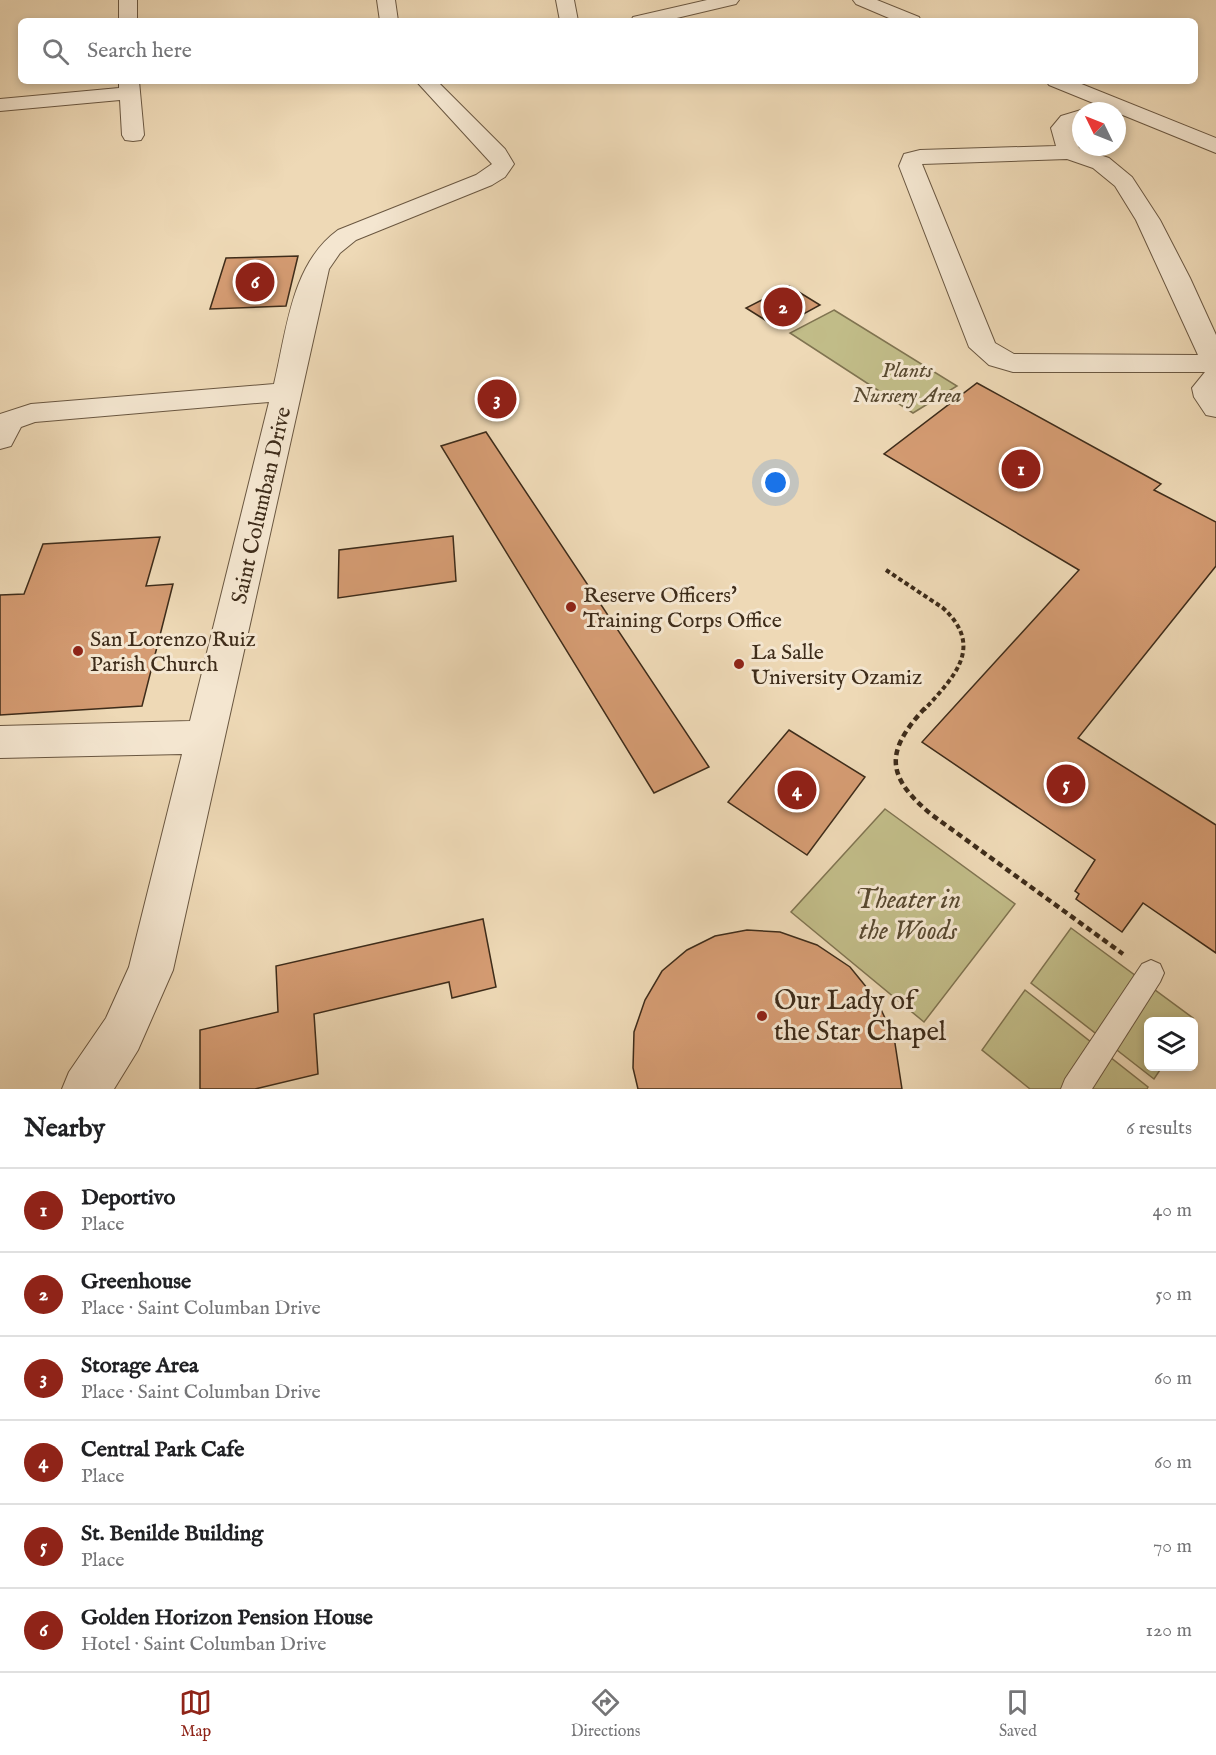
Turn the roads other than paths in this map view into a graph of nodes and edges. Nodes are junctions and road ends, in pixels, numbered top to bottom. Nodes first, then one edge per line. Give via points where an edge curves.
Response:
1 (128, 0) edge
2 (386, 0) edge
3 (566, 0) edge
4 (730, 0) edge
5 (862, 0) edge
6 (128, 18) edge
7 (389, 18) edge
8 (569, 18) edge
9 (653, 18) edge
10 (905, 18) edge
11 (429, 84) edge
12 (1061, 84) edge
13 (129, 87) edge
14 (1092, 102) edge
15 (0, 105) edge
16 (1126, 116) edge
17 (1072, 120) edge
18 (133, 135) dead end
19 (1216, 146) edge
20 (1069, 152) junction
21 (1216, 364) edge
22 (1216, 377) edge
23 (286, 392) junction
24 (1216, 408) edge
25 (0, 439) edge
26 (205, 737) junction
27 (0, 742) edge
28 (1151, 974) road end
29 (86, 1089) edge
30 (1075, 1089) edge

1 - 6 street
2 - 7 street
3 - 8 street
4 - 9 street
5 - 10 street
11 - 23 street, Saint Columban Drive via 503,164 484,180 347,235 329,248 313,276
12 - 14 street
13 - 15 street
13 - 18 street
16 - 19 street
17 - 20 street via 1062,128
20 - 21 street via 1101,163 1124,182 1163,249
20 - 21 street via 912,159 910,165 983,347 1013,363
22 - 24 street via 1206,388
23 - 25 street via 31,413 9,421
23 - 26 street, Saint Columban Drive
26 - 27 street
26 - 29 street, Saint Columban Drive via 151,970 122,1034
28 - 30 lane

